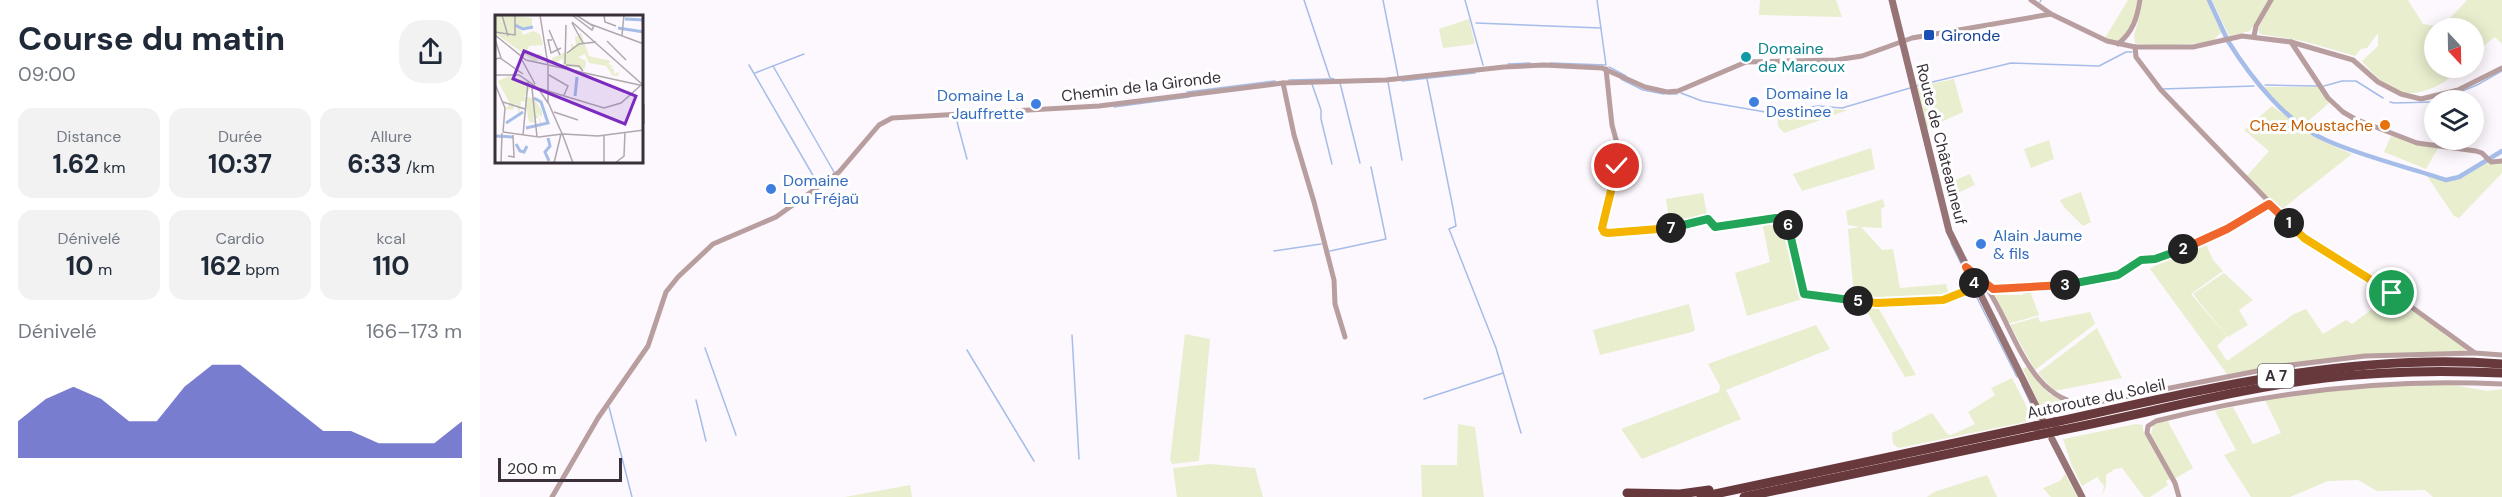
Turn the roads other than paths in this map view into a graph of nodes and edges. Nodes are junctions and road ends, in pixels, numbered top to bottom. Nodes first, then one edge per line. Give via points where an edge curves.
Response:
1 (1892, 0) edge
2 (2031, 0) edge
3 (2140, 0) edge
4 (2271, 0) edge
5 (2051, 14) junction
6 (2254, 36) junction
7 (1903, 40) junction
8 (2291, 42) junction
9 (2118, 44) junction
10 (2135, 50) junction
11 (2502, 68) edge
12 (1606, 69) junction
13 (1283, 82) junction
14 (2502, 161) edge
15 (2269, 204) junction
16 (1966, 267) junction
17 (1984, 284) junction
18 (1976, 287) junction
19 (1344, 337) dead end
20 (2475, 353) junction
21 (2502, 355) edge
22 (2502, 364) edge
23 (2502, 373) edge
24 (2502, 384) edge
25 (2042, 418) dead end
26 (2037, 431) junction
27 (2055, 431) junction
28 (1823, 480) junction
29 (1753, 486) junction
30 (1627, 493) dead end
31 (552, 497) edge
32 (1701, 497) edge
33 (1744, 497) edge
34 (1766, 497) edge
35 (2082, 497) edge
36 (2179, 497) edge

1 - 7 main road, Route de Châteauneuf
2 - 5 street
3 - 9 street via 2134,26
4 - 6 street
5 - 7 street, Chemin de la Gironde
5 - 9 street
6 - 8 street
6 - 10 street via 2193,47
7 - 12 street, Chemin de la Gironde via 1862,56 1836,60 1746,62 1678,91 1645,87
7 - 16 main road, Route de Châteauneuf via 1941,203
8 - 11 street via 2353,60 2378,82 2421,99 2458,90
8 - 14 street via 2328,98 2355,119 2417,142 2476,151
9 - 10 street
10 - 15 street via 2161,90
12 - 13 street, Chemin de la Gironde via 1544,65 1386,80
12 - 18 street via 1612,125 1620,154 1604,232 1669,228 1708,219 1715,227 1783,219 1791,232 1804,294 1877,303 1932,302
13 - 19 street via 1334,280 1335,304
13 - 31 street, Chemin de la Gironde via 1099,106 886,120 837,173 776,217 712,244 678,277 666,292 648,345 598,418
15 - 17 street via 2200,242 2165,256 2141,260 2111,277 2033,288 1993,289
15 - 20 street via 2304,238 2392,293
16 - 17 street
16 - 18 main road, Route de Châteauneuf
17 - 20 street via 2035,373 2054,395 2073,404 2283,366 2365,356
18 - 25 main road, Route de Châteauneuf
20 - 21 street
22 - 27 highway, Autoroute du Soleil / A 7 via 2426,362 2322,369 2266,378
23 - 27 highway, Autoroute du Soleil / A 7 via 2418,371 2324,378
24 - 36 street via 2342,386 2156,421 2148,426 2147,434
26 - 27 highway, Autoroute du Soleil / A 7, bridge
26 - 28 highway, Autoroute du Soleil / A 7
26 - 29 highway, Autoroute du Soleil / A 7
27 - 35 main road
28 - 33 highway, Autoroute du Soleil / A 7
28 - 34 highway via 1807,488
29 - 30 highway via 1680,494
29 - 32 highway, Autoroute du Soleil / A 7

